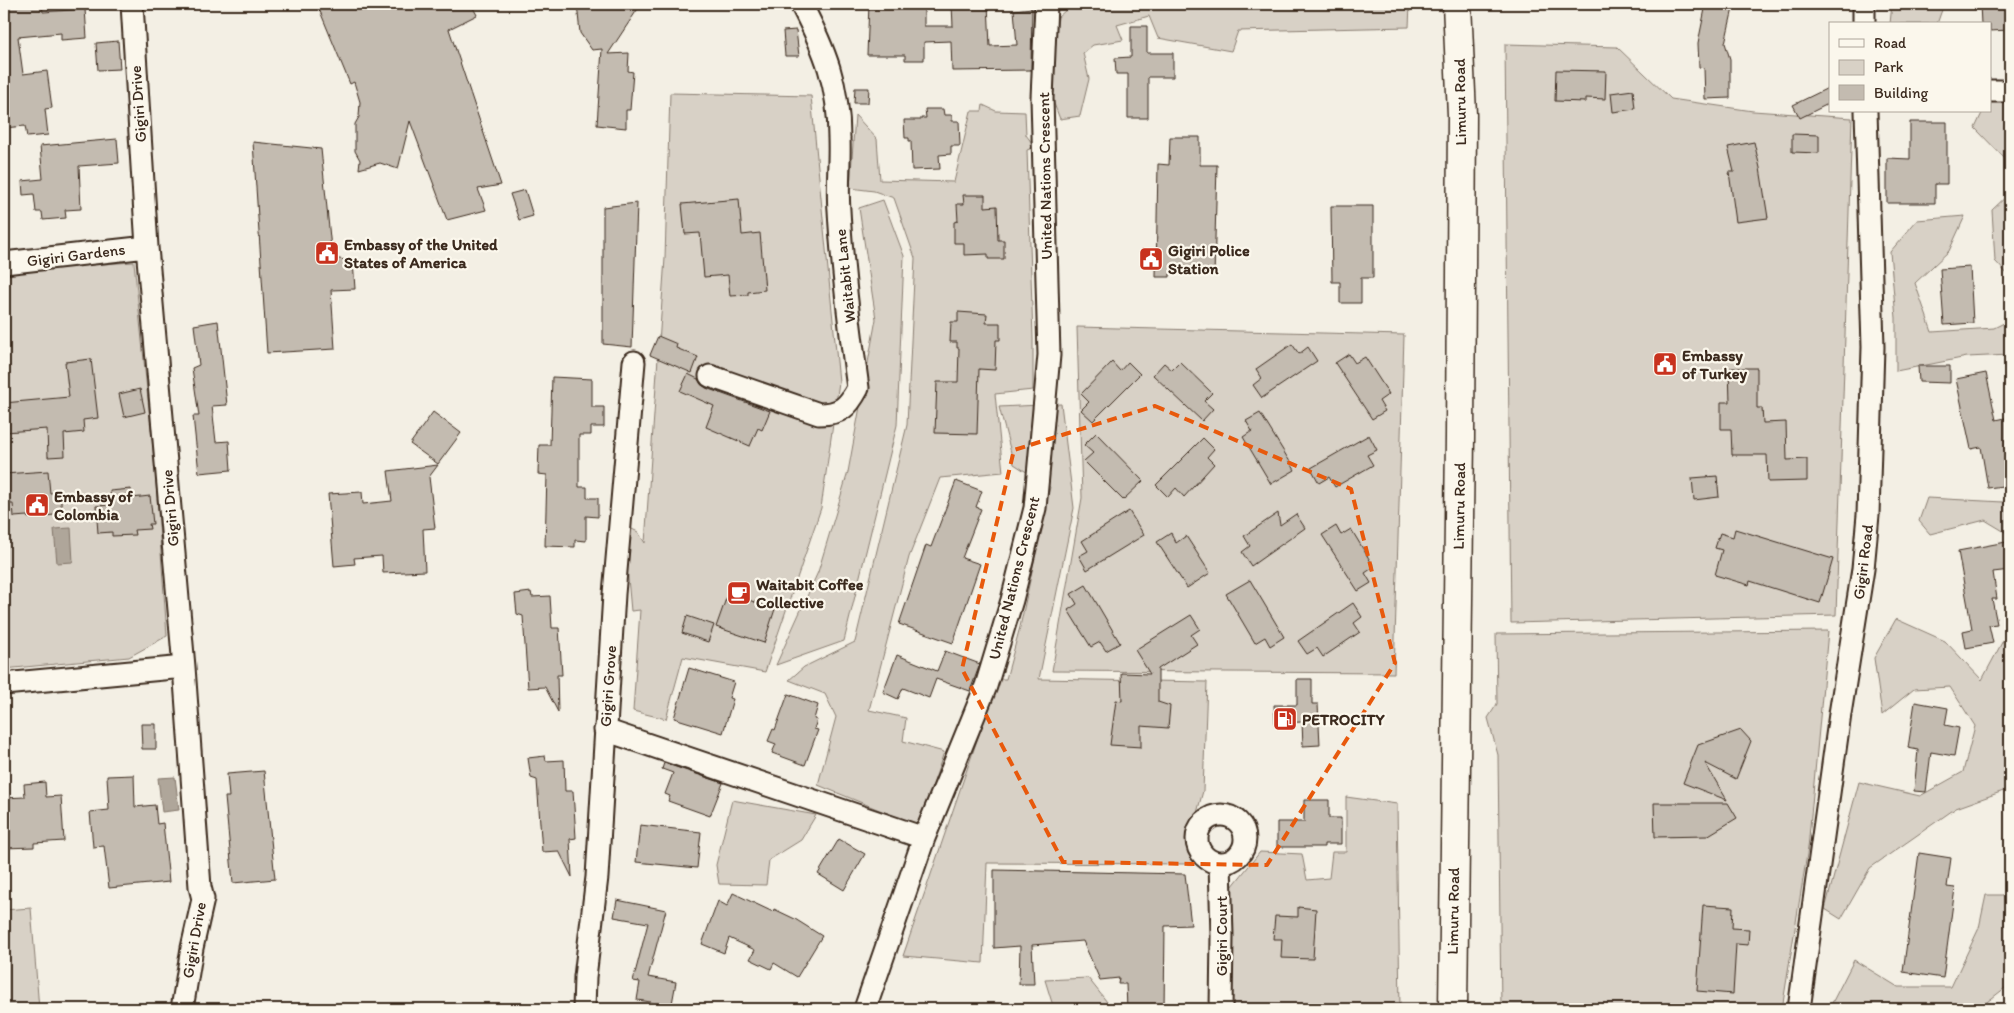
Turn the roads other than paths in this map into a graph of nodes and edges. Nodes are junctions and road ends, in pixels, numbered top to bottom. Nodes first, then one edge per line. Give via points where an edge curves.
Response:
1 (132, 4) edge
2 (801, 4) edge
3 (1046, 4) edge
4 (1457, 4) edge
5 (1864, 4) edge
6 (1864, 22) edge
7 (1992, 91) edge
8 (2010, 91) edge
9 (1866, 112) edge
10 (147, 247) junction
11 (4, 263) edge
12 (634, 362) dead end
13 (710, 376) dead end
14 (184, 667) junction
15 (4, 684) edge
16 (605, 730) junction
17 (924, 838) junction
18 (1220, 864) dead end
19 (182, 1009) edge
20 (584, 1009) edge
21 (865, 1009) edge
22 (1221, 1009) edge
23 (1453, 1009) edge
24 (1799, 1009) edge

1 - 10 street, Gigiri Drive
2 - 13 street, Waitabit Lane via 825,52 837,102 838,209 858,388 849,404 833,414 819,414
3 - 17 street, United Nations Crescent via 1042,98 1048,355 1035,508 986,686
4 - 23 main road, Limuru Road via 1462,134
5 - 6 street
7 - 8 street
9 - 24 street, Gigiri Road via 1873,347 1868,516
10 - 11 street, Gigiri Gardens
10 - 14 street, Gigiri Drive
12 - 16 street, Gigiri Grove
14 - 15 street
14 - 19 street, Gigiri Drive via 203,899
16 - 17 street
16 - 20 street, Gigiri Grove via 597,877
17 - 21 street, United Nations Crescent
18 - 22 street, Gigiri Court

